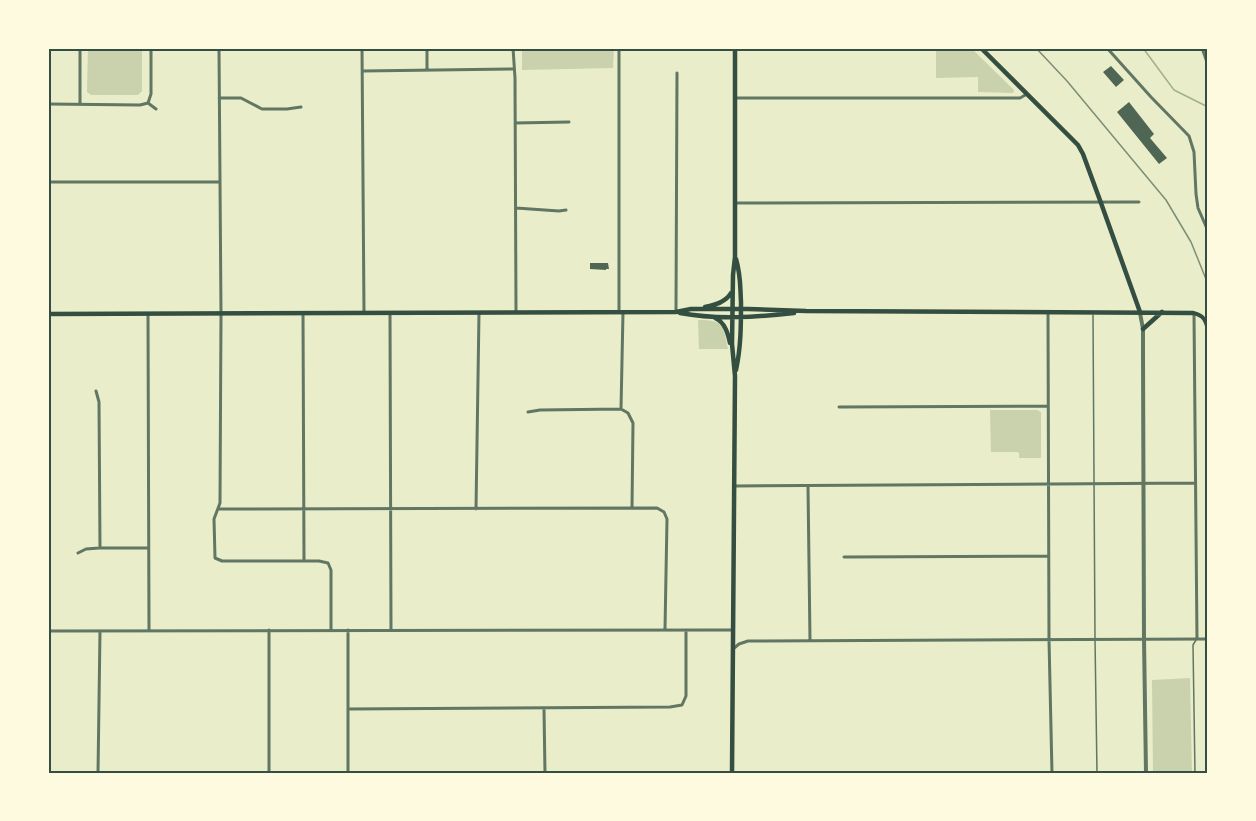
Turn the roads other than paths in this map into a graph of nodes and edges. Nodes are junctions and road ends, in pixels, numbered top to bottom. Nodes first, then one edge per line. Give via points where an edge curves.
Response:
1 (80, 48) edge
2 (151, 48) edge
3 (219, 48) edge
4 (362, 48) edge
5 (427, 48) edge
6 (513, 48) edge
7 (619, 48) edge
8 (735, 48) edge
9 (981, 48) edge
10 (1107, 48) edge
11 (1202, 48) edge
12 (1208, 65) edge
13 (514, 69) junction
14 (427, 70) junction
15 (362, 71) junction
16 (677, 73) dead end
17 (1027, 94) junction
18 (219, 98) junction
19 (736, 98) junction
20 (148, 103) junction
21 (48, 104) edge
22 (80, 104) junction
23 (301, 107) dead end
24 (156, 109) dead end
25 (569, 122) dead end
26 (515, 123) junction
27 (48, 182) edge
28 (220, 182) junction
29 (1139, 202) dead end
30 (736, 203) junction
31 (1101, 203) junction
32 (516, 208) junction
33 (566, 210) dead end
34 (1208, 231) edge
35 (735, 257) junction
36 (733, 290) junction
37 (691, 309) junction
38 (733, 309) junction
39 (741, 309) junction
40 (806, 311) junction
41 (1048, 311) junction
42 (516, 312) junction
43 (621, 312) junction
44 (676, 312) junction
45 (1093, 312) junction
46 (1140, 312) junction
47 (1162, 312) junction
48 (1194, 312) junction
49 (303, 313) junction
50 (364, 313) junction
51 (390, 313) junction
52 (479, 313) junction
53 (48, 314) edge
54 (148, 314) junction
55 (221, 314) junction
56 (733, 316) junction
57 (741, 316) junction
58 (711, 317) junction
59 (1143, 329) junction
60 (1208, 330) edge
61 (732, 355) junction
62 (735, 376) junction
63 (96, 391) dead end
64 (1047, 406) junction
65 (839, 407) dead end
66 (621, 409) junction
67 (528, 412) dead end
68 (1195, 483) junction
69 (1048, 484) junction
70 (1094, 484) junction
71 (1143, 484) junction
72 (734, 486) junction
73 (807, 486) junction
74 (476, 508) junction
75 (632, 508) junction
76 (218, 509) junction
77 (304, 509) junction
78 (391, 509) junction
79 (100, 548) junction
80 (149, 548) junction
81 (78, 553) dead end
82 (1048, 556) junction
83 (844, 557) dead end
84 (304, 561) junction
85 (665, 629) junction
86 (269, 630) junction
87 (332, 630) junction
88 (348, 630) junction
89 (391, 630) junction
90 (686, 630) junction
91 (734, 630) junction
92 (48, 631) edge
93 (100, 631) junction
94 (149, 631) junction
95 (1095, 639) junction
96 (1144, 639) junction
97 (1197, 639) junction
98 (1208, 639) edge
99 (810, 640) junction
100 (1049, 640) junction
101 (733, 649) junction
102 (544, 708) junction
103 (348, 709) junction
104 (98, 773) edge
105 (269, 773) edge
106 (348, 773) edge
107 (544, 773) edge
108 (732, 773) edge
109 (1052, 773) edge
110 (1097, 773) edge
111 (1146, 773) edge
112 (1195, 773) edge

1 - 22 street
2 - 20 street
3 - 18 street
4 - 15 street
5 - 14 street
6 - 13 street
7 - 43 street
8 - 19 main road
9 - 17 main road
10 - 34 street via 1189,136 1198,208
11 - 12 street
13 - 14 street
13 - 26 street
14 - 15 street
15 - 50 street
16 - 44 street
17 - 19 street via 1020,98
17 - 31 main road via 1078,145
18 - 23 street via 241,98 262,109
18 - 28 street
19 - 30 main road
20 - 22 street
20 - 24 street
21 - 22 street
25 - 26 street
26 - 32 street
27 - 28 street
28 - 55 street
29 - 31 street
30 - 31 street
30 - 35 main road
31 - 46 main road
32 - 33 street
32 - 42 street
35 - 36 main road
35 - 39 main road via 741,274
36 - 37 main road via 723,301
36 - 38 main road
37 - 38 main road
37 - 44 main road
38 - 39 main road
38 - 56 main road
39 - 40 main road
39 - 57 main road
40 - 41 main road
40 - 57 main road
41 - 45 main road
41 - 64 street
42 - 43 main road
42 - 52 main road
43 - 44 main road
43 - 66 street
44 - 58 main road
45 - 46 main road
45 - 70 lane
46 - 47 main road
46 - 59 street
47 - 48 main road
47 - 59 main road
48 - 60 main road via 1204,318
48 - 68 street
49 - 50 main road
49 - 55 main road
49 - 77 street
50 - 51 main road
51 - 52 main road
51 - 78 street
52 - 74 street
53 - 54 main road
54 - 55 main road
54 - 80 street
55 - 76 street
56 - 57 main road
56 - 58 main road
56 - 61 main road
57 - 62 main road
58 - 61 main road via 724,325
59 - 71 street
61 - 62 main road
62 - 72 main road
63 - 79 street
64 - 65 street
64 - 69 street
66 - 67 street
66 - 75 street via 633,423
68 - 71 street
68 - 97 street
69 - 70 street
69 - 73 street
69 - 82 street
70 - 71 street
70 - 95 lane
71 - 96 street
72 - 73 street
72 - 91 main road
73 - 99 street
74 - 75 street
74 - 78 street
75 - 85 street via 657,508 667,519
76 - 77 street
76 - 84 street via 214,519 215,558
77 - 78 street
77 - 84 street
78 - 89 street
79 - 80 street
79 - 81 street
80 - 94 street
82 - 83 street
82 - 100 street
84 - 87 street via 328,563 331,570
85 - 89 street
85 - 90 street
86 - 87 street
86 - 94 street
86 - 105 street
87 - 88 street
88 - 89 street
88 - 103 street
90 - 91 street
90 - 102 street via 686,696 682,705
91 - 101 main road
92 - 93 street
93 - 94 street
93 - 104 street
95 - 96 street
95 - 100 street
95 - 110 lane
96 - 97 street
96 - 111 street
97 - 98 street
97 - 112 lane via 1193,645
99 - 100 street
99 - 101 street via 752,641
100 - 109 street
101 - 108 main road
102 - 103 street
102 - 107 street
103 - 106 street

